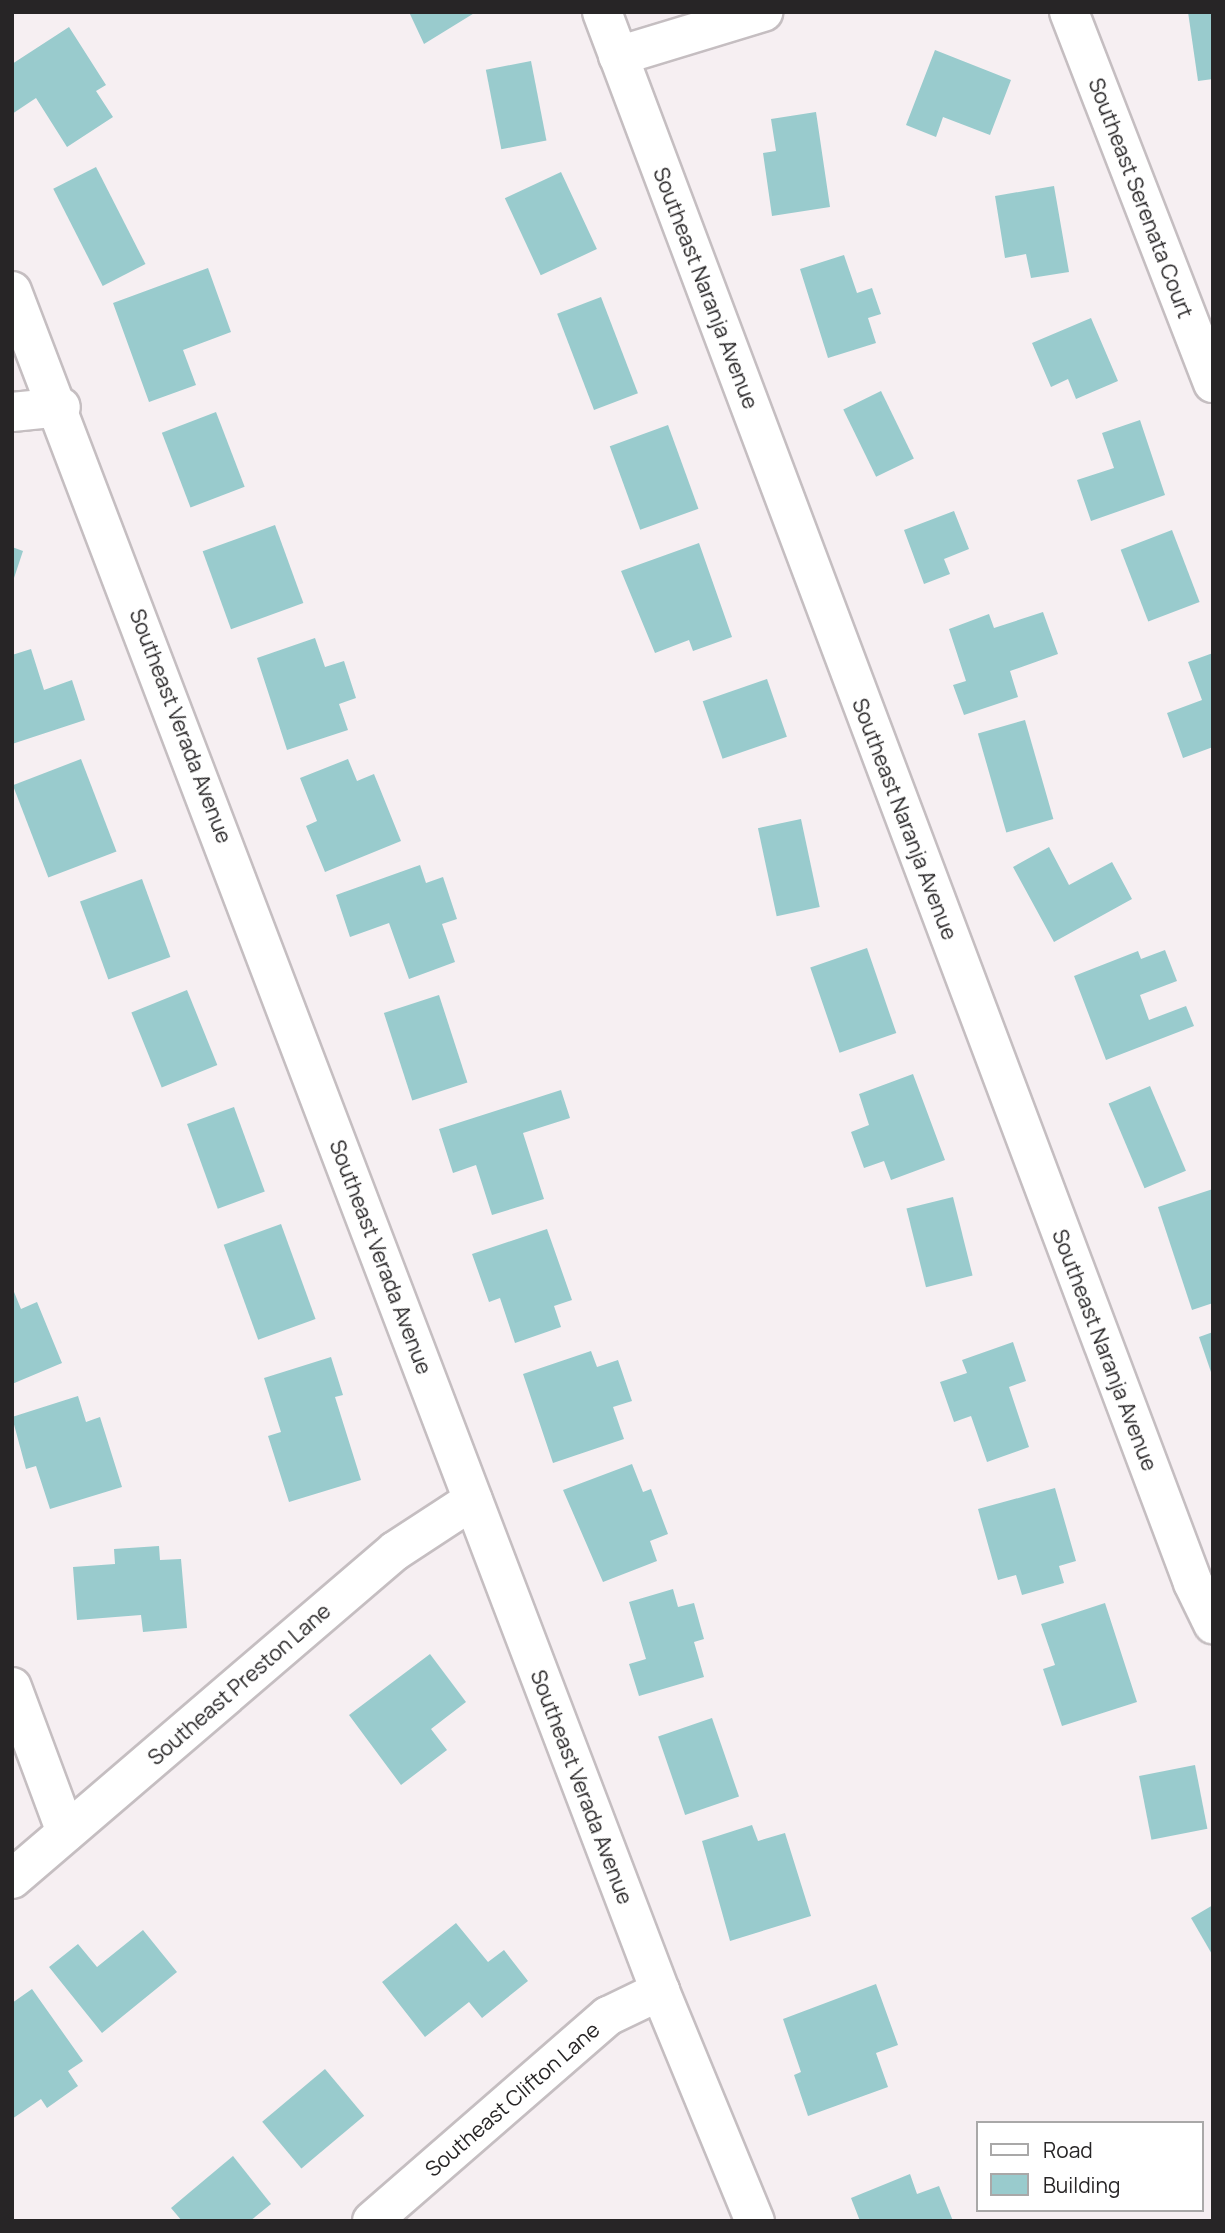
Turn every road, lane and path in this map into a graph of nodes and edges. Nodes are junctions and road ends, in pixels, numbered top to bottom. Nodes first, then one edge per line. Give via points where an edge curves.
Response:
1 (602, 12) edge
2 (763, 12) edge
3 (1069, 12) edge
4 (618, 56) junction
5 (12, 291) edge
6 (1213, 383) edge
7 (61, 407) junction
8 (12, 412) edge
9 (473, 1500) junction
10 (1213, 1624) edge
11 (12, 1687) edge
12 (66, 1832) junction
13 (12, 1879) edge
14 (660, 1991) junction
15 (372, 2221) edge
16 (755, 2221) edge

1 - 4 street, Southeast Naranja Avenue
2 - 4 street
3 - 6 street, Southeast Serenata Court
4 - 10 street, Southeast Naranja Avenue via 1188,1570
5 - 7 street, Southeast Verada Avenue
7 - 8 street
7 - 9 street, Southeast Verada Avenue
9 - 12 street, Southeast Preston Lane via 395,1551
9 - 14 street, Southeast Verada Avenue
11 - 12 street
12 - 13 street, Southeast Preston Lane
14 - 15 street, Southeast Clifton Lane via 608,2016
14 - 16 street, Southeast Verada Avenue

